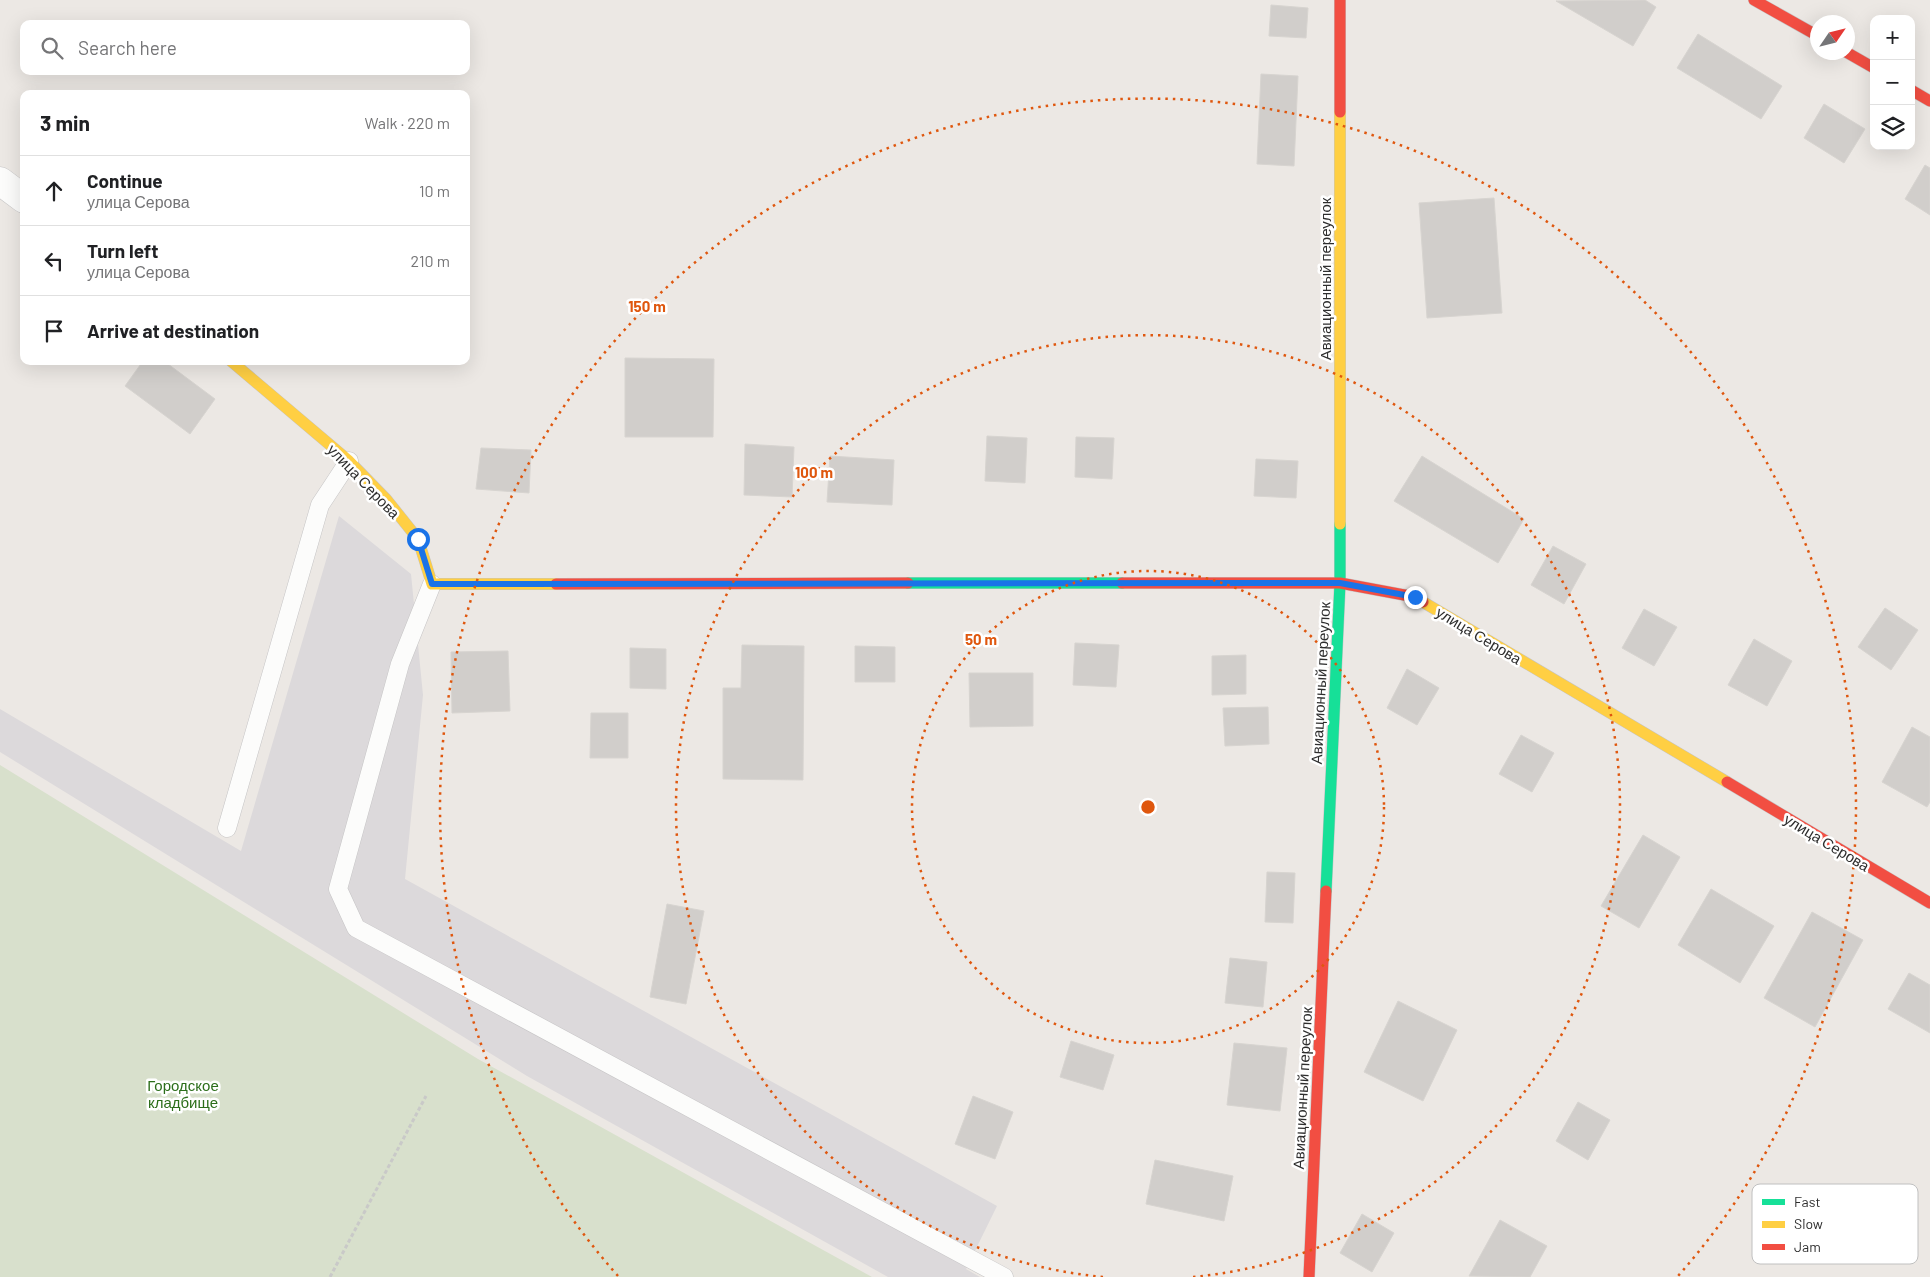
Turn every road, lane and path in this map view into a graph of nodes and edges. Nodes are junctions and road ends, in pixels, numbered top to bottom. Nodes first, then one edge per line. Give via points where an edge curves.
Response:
1 (1340, 0) edge
2 (1754, 0) edge
3 (1810, 32) edge
4 (1855, 57) edge
5 (1870, 66) edge
6 (1915, 92) edge
7 (1930, 101) edge
8 (0, 181) edge
9 (20, 196) edge
10 (236, 365) edge
11 (349, 461) junction
12 (1340, 583) junction
13 (432, 584) junction
14 (227, 828) dead end
15 (1930, 903) edge
16 (426, 1096) dead end
17 (330, 1277) edge
18 (1004, 1277) edge
19 (1309, 1277) edge

1 - 12 street, Авиационный переулок
2 - 3 street
4 - 5 street
6 - 7 street
8 - 9 street
10 - 11 street, улица Серова
11 - 13 street, улица Серова via 386,499 418,539
11 - 14 lane via 320,505
12 - 13 street, улица Серова
12 - 15 street, улица Серова via 1415,597
12 - 19 street, Авиационный переулок
13 - 18 lane via 400,664 338,889 356,928
16 - 17 path

